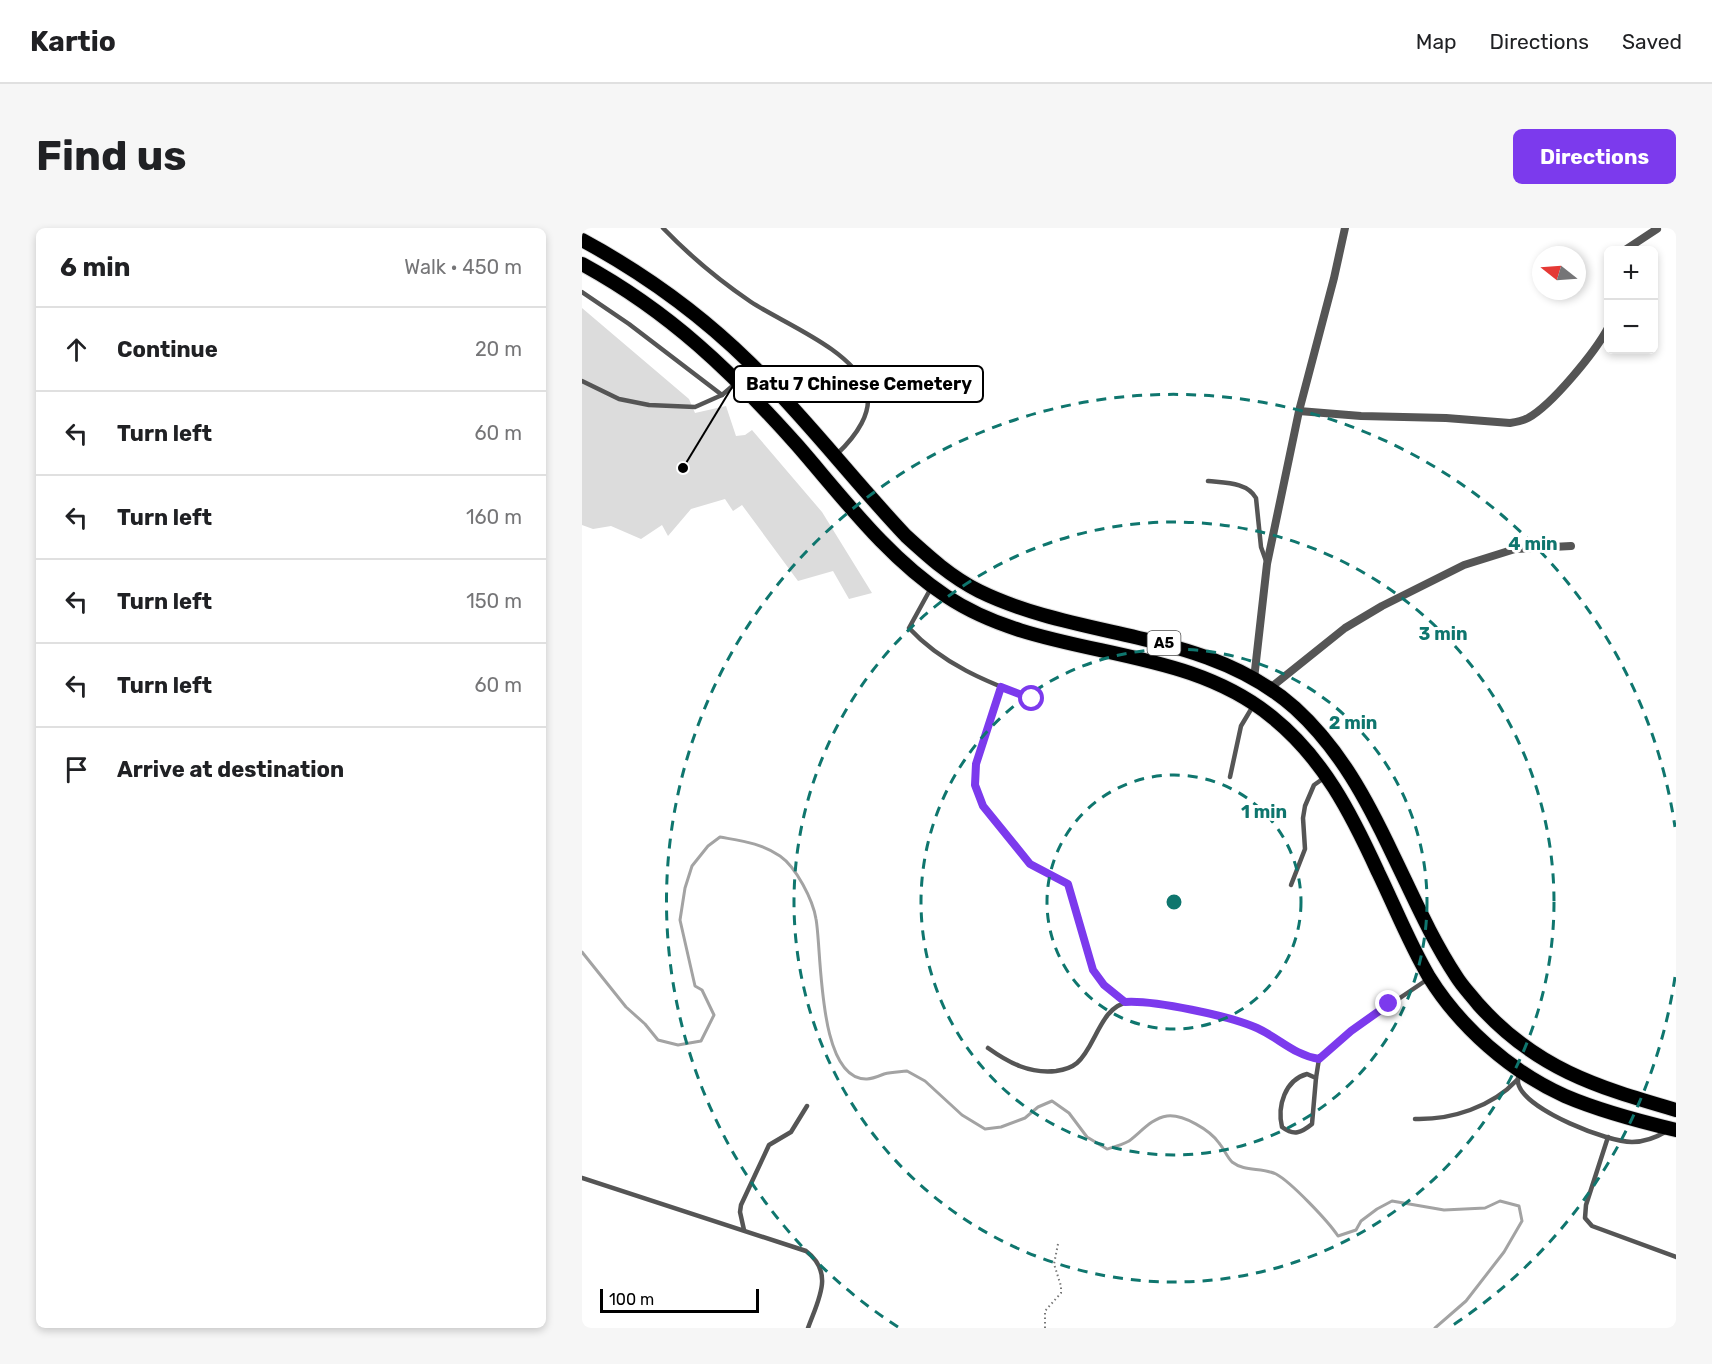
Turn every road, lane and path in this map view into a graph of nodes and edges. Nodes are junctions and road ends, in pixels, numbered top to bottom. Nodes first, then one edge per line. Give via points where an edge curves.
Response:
1 (663, 228) edge
2 (1346, 228) edge
3 (1657, 229) edge
4 (582, 240) edge
5 (1631, 246) edge
6 (582, 264) edge
7 (582, 292) edge
8 (1604, 332) edge
9 (582, 381) edge
10 (738, 381) junction
11 (722, 395) junction
12 (1299, 411) junction
13 (835, 456) junction
14 (1208, 481) dead end
15 (1571, 546) dead end
16 (1266, 564) junction
17 (932, 587) junction
18 (1254, 679) junction
19 (1001, 687) junction
20 (1269, 689) junction
21 (1032, 699) dead end
22 (1255, 703) junction
23 (1327, 776) junction
24 (1230, 777) dead end
25 (1291, 885) dead end
26 (1430, 978) junction
27 (1125, 1002) junction
28 (988, 1048) dead end
29 (1319, 1059) junction
30 (1518, 1075) junction
31 (1316, 1078) junction
32 (807, 1106) dead end
33 (1676, 1110) edge
34 (1415, 1119) dead end
35 (1673, 1130) edge
36 (1608, 1137) junction
37 (582, 1178) edge
38 (744, 1230) junction
39 (1058, 1244) dead end
40 (1676, 1257) edge
41 (808, 1328) edge
42 (1045, 1328) edge

1 - 13 lane via 751,302 807,334 858,374 868,398 864,415 860,428
2 - 12 street
3 - 5 street
4 - 13 highway, A5 via 656,284 704,322 751,364
6 - 10 highway, A5 via 644,301
7 - 11 lane
8 - 12 street via 1542,408 1520,422
9 - 11 lane via 619,399 649,405 694,407
10 - 11 lane
10 - 17 highway, A5 via 888,547
12 - 16 street
13 - 18 highway, A5 via 913,543 945,570 979,591 1034,612 1182,649
14 - 16 lane via 1252,491
15 - 20 street via 1515,549 1464,565 1345,628
16 - 18 street
17 - 19 lane via 909,628 933,651
17 - 22 highway, A5 via 951,600 1028,633 1177,668
18 - 20 highway, A5
19 - 21 lane
19 - 27 lane via 976,764 975,785 983,806 1030,864 1068,884 1093,970
20 - 33 highway, A5 via 1295,708 1345,765 1377,820 1448,964 1489,1016 1530,1052 1572,1075
22 - 23 highway, A5 via 1308,750
22 - 24 lane via 1241,726
23 - 25 lane via 1314,785 1305,806 1305,849
23 - 26 highway, A5 via 1361,834
26 - 29 lane via 1351,1031
26 - 30 highway, A5 via 1474,1032
27 - 28 lane via 1106,1017 1077,1063 1065,1069 1046,1072 1022,1068
27 - 29 lane via 1178,1008 1239,1022 1305,1057
29 - 31 lane
30 - 34 lane via 1507,1090 1482,1104 1458,1114
30 - 35 highway, A5 via 1605,1111
30 - 36 lane via 1519,1088 1547,1112
31 - 31 lane via 1312,1124 1303,1132 1289,1132 1282,1127 1280,1117 1284,1095 1298,1077 1307,1074
32 - 38 lane via 790,1132 775,1141 764,1155 741,1205
35 - 36 lane via 1633,1142
36 - 40 lane via 1585,1218 1592,1226
37 - 38 lane
38 - 41 lane via 806,1251 815,1258 823,1279
39 - 42 path via 1054,1264 1061,1293 1045,1311

